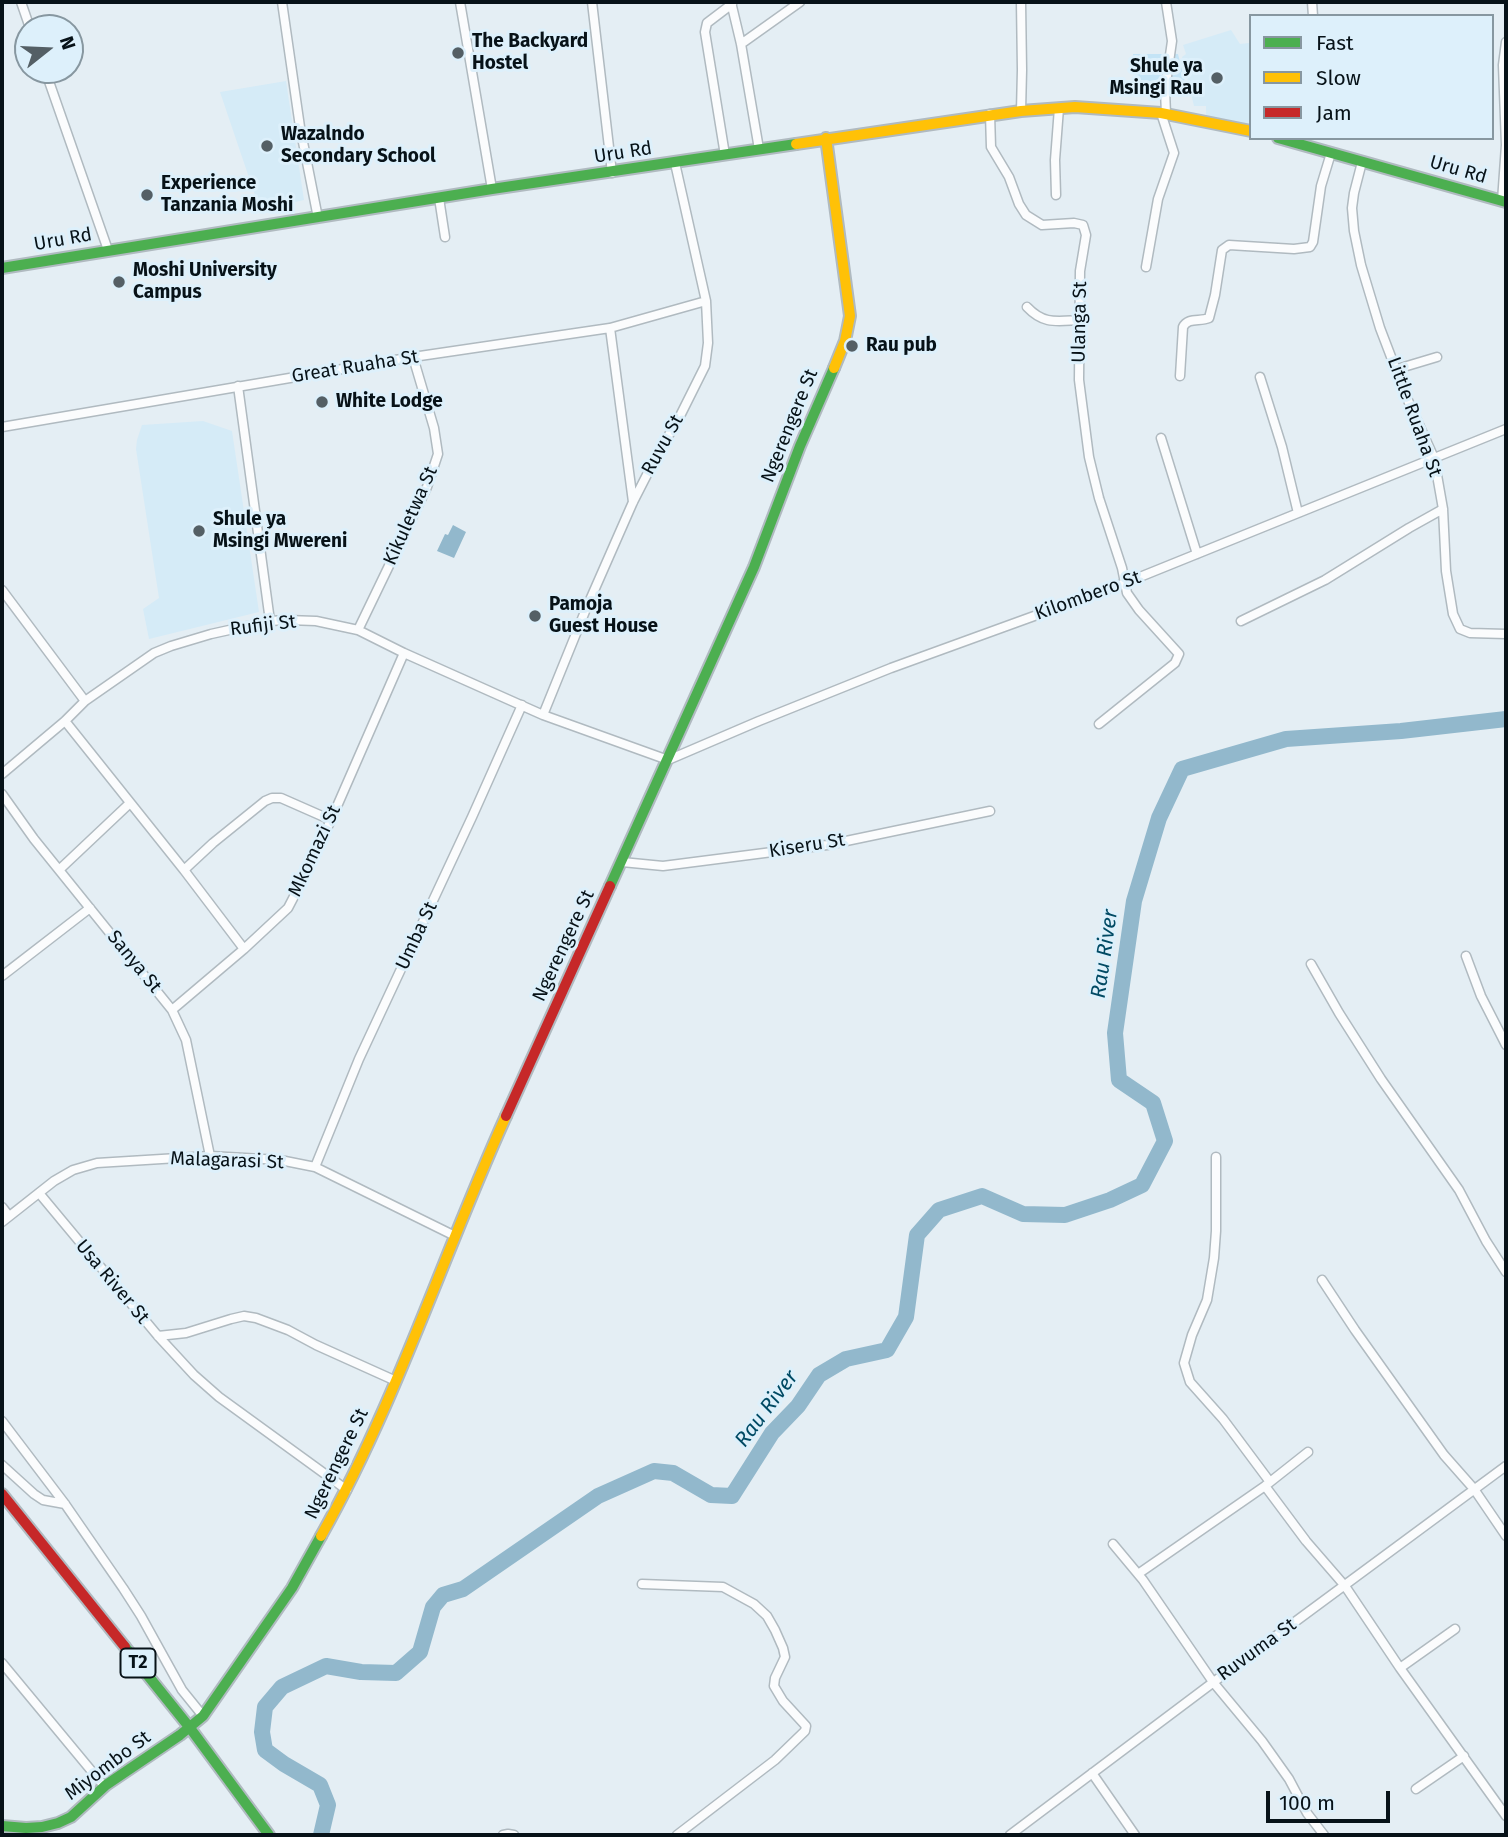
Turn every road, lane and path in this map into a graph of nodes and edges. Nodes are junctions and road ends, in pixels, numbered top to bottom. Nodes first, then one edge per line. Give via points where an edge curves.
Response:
1 (282, 2) edge
2 (460, 2) edge
3 (592, 2) edge
4 (800, 2) edge
5 (1021, 2) edge
6 (1166, 2) edge
7 (731, 3) edge
8 (1506, 42) edge
9 (741, 44) junction
10 (50, 84) edge
11 (1059, 108) junction
12 (1021, 111) junction
13 (1164, 113) junction
14 (990, 114) junction
15 (1249, 131) edge
16 (826, 138) junction
17 (1285, 140) edge
18 (1323, 140) edge
19 (759, 149) junction
20 (1327, 152) junction
21 (725, 155) junction
22 (1363, 162) junction
23 (674, 163) junction
24 (612, 173) junction
25 (492, 190) junction
26 (1056, 195) dead end
27 (439, 198) junction
28 (1504, 201) edge
29 (318, 218) junction
30 (445, 237) dead end
31 (108, 250) junction
32 (1146, 267) dead end
33 (2, 268) edge
34 (706, 301) junction
35 (1027, 307) dead end
36 (1080, 320) junction
37 (610, 328) junction
38 (413, 357) junction
39 (1437, 357) dead end
40 (1397, 369) junction
41 (1180, 376) dead end
42 (1260, 377) dead end
43 (238, 386) junction
44 (2, 427) edge
45 (1506, 429) edge
46 (1161, 438) dead end
47 (1434, 458) junction
48 (633, 502) junction
49 (1443, 509) junction
50 (1298, 513) junction
51 (1197, 554) junction
52 (1125, 583) junction
53 (2, 590) edge
54 (270, 621) junction
55 (1241, 621) dead end
56 (358, 630) junction
57 (1506, 634) edge
58 (404, 653) junction
59 (85, 701) junction
60 (522, 705) junction
61 (543, 715) junction
62 (65, 721) junction
63 (1099, 724) dead end
64 (668, 760) junction
65 (2, 774) edge
66 (2, 794) edge
67 (130, 803) junction
68 (990, 811) dead end
69 (331, 820) junction
70 (622, 862) junction
71 (59, 870) junction
72 (184, 870) junction
73 (90, 908) junction
74 (244, 949) junction
75 (1466, 956) dead end
76 (1311, 964) dead end
77 (2, 976) edge
78 (172, 1010) junction
79 (1506, 1045) edge
80 (210, 1156) junction
81 (1216, 1157) dead end
82 (315, 1167) junction
83 (39, 1193) junction
84 (2, 1207) edge
85 (5, 1219) edge
86 (455, 1236) junction
87 (1506, 1272) edge
88 (1322, 1280) dead end
89 (158, 1336) junction
90 (396, 1381) junction
91 (2, 1421) edge
92 (1308, 1452) dead end
93 (2, 1465) edge
94 (1506, 1466) edge
95 (1268, 1484) junction
96 (1474, 1489) junction
97 (347, 1490) junction
98 (2, 1493) edge
99 (65, 1504) junction
100 (1506, 1536) edge
101 (1113, 1544) dead end
102 (1138, 1574) junction
103 (642, 1584) dead end
104 (1345, 1586) junction
105 (1455, 1629) dead end
106 (2, 1663) edge
107 (1401, 1668) junction
108 (1213, 1682) junction
109 (203, 1716) junction
110 (190, 1728) junction
111 (1464, 1756) junction
112 (1092, 1773) junction
113 (104, 1786) junction
114 (1416, 1789) dead end
115 (1506, 1815) edge
116 (2, 1826) edge
117 (270, 1835) edge
118 (503, 1835) edge
119 (514, 1835) edge
120 (677, 1835) edge
121 (1010, 1835) edge
122 (1135, 1835) edge
123 (1324, 1835) edge

1 - 29 street
2 - 25 street
3 - 24 street
4 - 9 street
5 - 12 street
6 - 13 street via 1172,41
7 - 9 street
7 - 21 street via 708,23 705,32
8 - 28 street
9 - 19 street
10 - 31 street
11 - 12 main road, Uru Rd
11 - 13 main road, Uru Rd
11 - 26 street
12 - 14 main road, Uru Rd
13 - 15 main road, Uru Rd
13 - 32 street via 1174,153 1158,199
14 - 16 main road, Uru Rd
14 - 36 street, Ulanga St via 991,147 1026,215 1042,225 1083,225
16 - 19 main road, Uru Rd
16 - 64 main road, Ngerengere St via 850,316 845,341 754,567
17 - 20 main road, Uru Rd
18 - 20 street
19 - 21 main road, Uru Rd
20 - 22 main road, Uru Rd
20 - 41 street via 1313,245 1300,249 1225,247 1209,318 1189,321 1183,327
21 - 23 main road, Uru Rd
22 - 28 main road, Uru Rd
22 - 40 street, Little Ruaha St via 1352,208 1354,231 1367,288
23 - 24 main road, Uru Rd
23 - 34 street, Ruvu St
24 - 25 main road, Uru Rd
25 - 27 main road, Uru Rd
27 - 29 main road, Uru Rd
27 - 30 street
29 - 31 main road, Uru Rd
31 - 33 main road, Uru Rd
34 - 37 street, Great Ruaha St
34 - 48 street, Ruvu St via 705,366
35 - 36 street via 1044,320
36 - 52 street, Ulanga St via 1079,380 1085,433
37 - 38 street, Great Ruaha St
37 - 48 street
38 - 43 street, Great Ruaha St
38 - 56 street, Kikuletwa St via 438,454
39 - 40 street
40 - 47 street, Little Ruaha St
42 - 50 street
43 - 44 street, Great Ruaha St
43 - 54 street
45 - 47 street, Kilombero St
46 - 51 street
47 - 49 street, Little Ruaha St
47 - 50 street, Kilombero St
48 - 61 street, Ruvu St
49 - 55 street via 1325,580
49 - 57 street, Little Ruaha St via 1446,571 1457,626 1470,633
50 - 51 street, Kilombero St
51 - 52 street, Kilombero St
52 - 63 street, Ulanga St via 1131,600 1179,658
52 - 64 street, Kilombero St via 891,668
53 - 59 street
54 - 56 street, Rufiji St via 316,621
54 - 59 street, Rufiji St via 154,653
56 - 58 street, Rufiji St
58 - 60 street, Rufiji St
58 - 69 street, Mkomazi St
59 - 62 street, Rufiji St
60 - 61 street, Rufiji St
60 - 82 street, Umba St via 359,1059
61 - 64 street, Rufiji St
62 - 65 street, Rufiji St
62 - 67 street
64 - 70 main road, Ngerengere St
66 - 71 street, Sanya St
67 - 71 street
67 - 72 street
68 - 70 street, Kiseru St via 827,845 663,866
69 - 72 street via 272,798
69 - 74 street, Mkomazi St via 288,908
70 - 86 main road, Ngerengere St
71 - 73 street, Sanya St
72 - 74 street
73 - 77 street
73 - 78 street, Sanya St
74 - 78 street, Mkomazi St
75 - 79 street
76 - 87 street via 1381,1079 1459,1190
78 - 80 street, Sanya St via 186,1041
80 - 82 street, Malagarasi St
80 - 83 street, Malagarasi St via 97,1163 74,1170
81 - 95 street via 1216,1231 1207,1300 1184,1363 1191,1382
82 - 86 street, Malagarasi St
83 - 85 street, Malagarasi St
83 - 89 street, Usa River St
84 - 85 street
86 - 90 main road, Ngerengere St
88 - 96 street via 1444,1455
89 - 90 street, Usa River St via 186,1333 231,1318 256,1318
89 - 97 street via 219,1397
90 - 97 main road, Ngerengere St
91 - 99 street
92 - 95 street
93 - 99 street via 43,1500
94 - 96 street, Ruvuma St
95 - 102 street
95 - 104 street
96 - 100 street
96 - 104 street, Ruvuma St
97 - 109 main road, Ngerengere St via 292,1588
98 - 110 main road, T2
99 - 109 street
101 - 102 street
102 - 108 street
103 - 120 street via 723,1587 754,1604 767,1616 783,1648 785,1657 774,1686 806,1726 775,1760
104 - 107 street
104 - 108 street, Ruvuma St
105 - 107 street
106 - 113 street
107 - 111 street
108 - 112 street, Ruvuma St
108 - 123 street via 1262,1741
109 - 110 main road, Ngerengere St
110 - 113 main road, Miyombo St
110 - 117 main road, T2
111 - 114 street
111 - 115 street
112 - 121 street, Ruvuma St
112 - 122 street
113 - 116 main road, Miyombo St via 66,1820 26,1829
118 - 119 street

